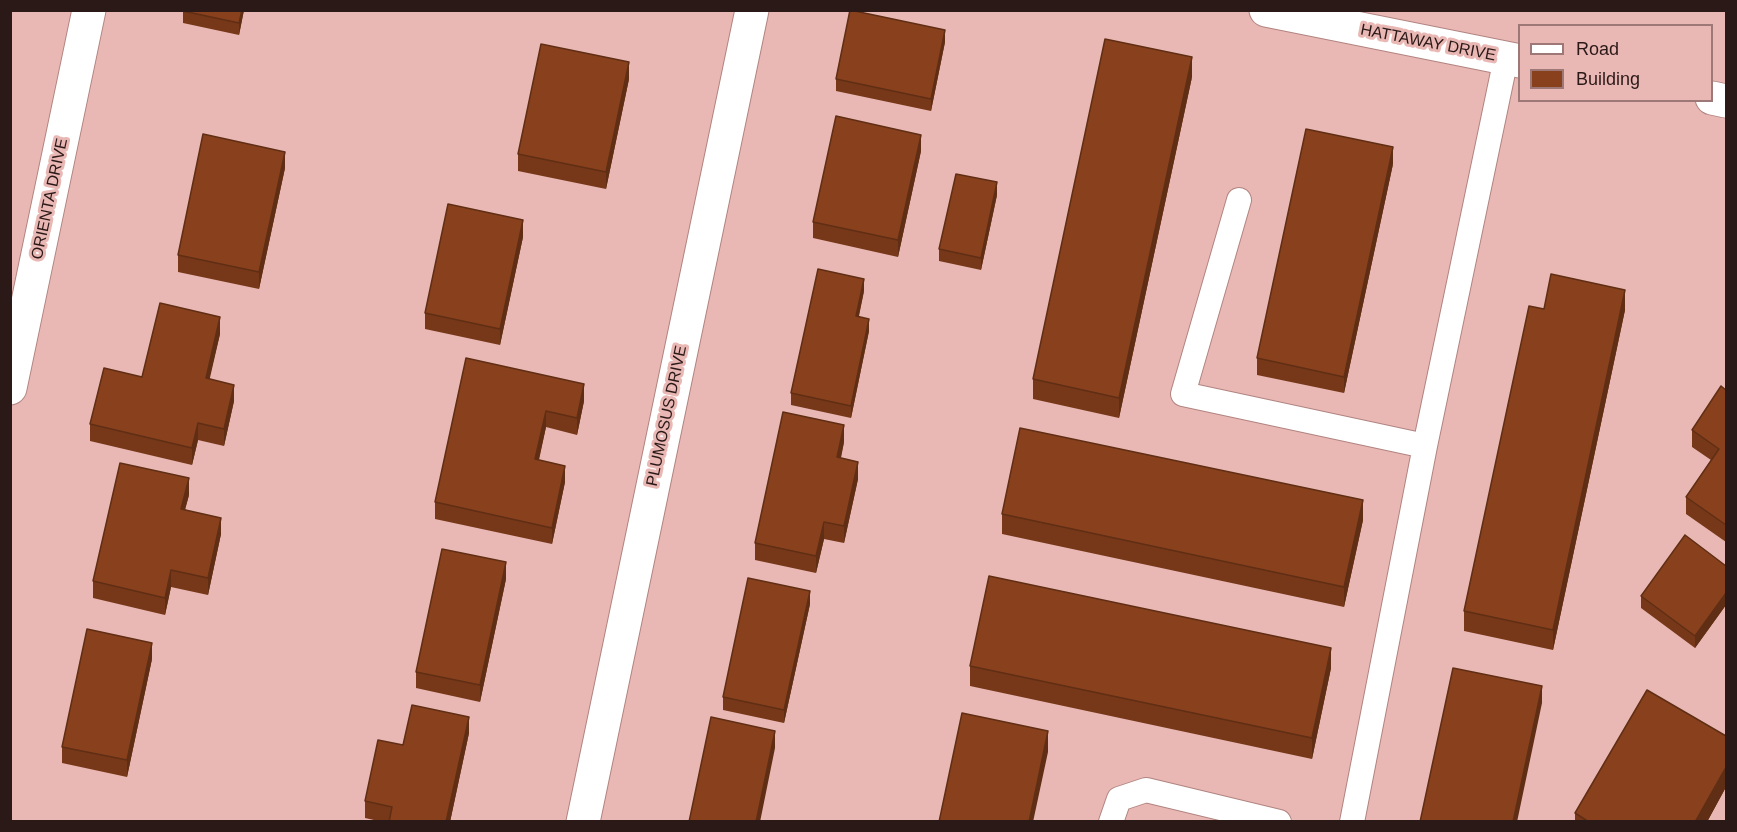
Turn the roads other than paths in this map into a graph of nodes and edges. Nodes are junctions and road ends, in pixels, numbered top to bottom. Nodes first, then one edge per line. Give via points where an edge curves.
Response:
1 (89, 10) edge
2 (752, 10) edge
3 (1266, 10) edge
4 (1513, 59) edge
5 (1239, 200) dead end
6 (10, 388) edge
7 (1425, 446) junction
8 (583, 822) edge
9 (1111, 822) edge
10 (1279, 822) edge
11 (1352, 822) edge

1 - 6 street, ORIENTA DRIVE
2 - 8 street, PLUMOSUS DRIVE
3 - 4 street, HATTAWAY DRIVE
4 - 7 lane
5 - 7 lane via 1183,394
7 - 11 lane
9 - 10 lane via 1119,799 1146,790

